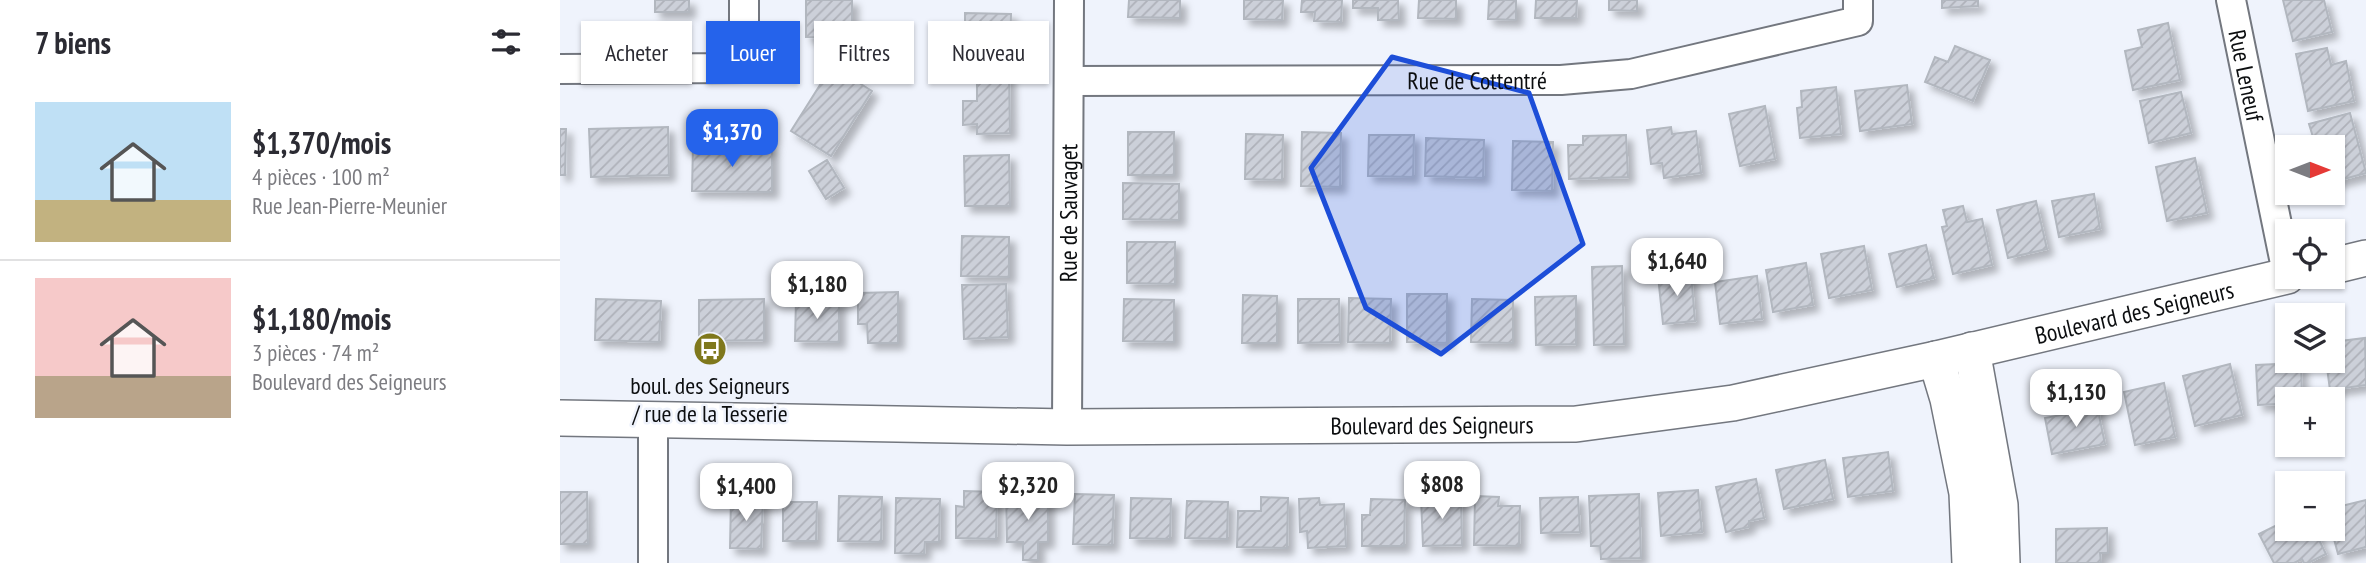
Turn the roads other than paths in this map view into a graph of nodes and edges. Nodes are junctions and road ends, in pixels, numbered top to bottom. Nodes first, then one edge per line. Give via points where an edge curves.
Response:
1 (744, 0) edge
2 (1069, 0) edge
3 (1858, 0) edge
4 (2231, 0) edge
5 (560, 69) edge
6 (1069, 81) junction
7 (2276, 219) edge
8 (2366, 258) edge
9 (2345, 263) edge
10 (2275, 278) edge
11 (1972, 350) junction
12 (1936, 359) junction
13 (560, 418) edge
14 (653, 418) junction
15 (1067, 427) junction
16 (653, 563) edge
17 (1970, 563) edge
18 (2002, 563) edge

1 - 5 street via 744,68
2 - 6 street, Rue de Sauvaget
3 - 6 street, Rue de Cottentré via 1857,21 1631,74 1561,80
4 - 7 street, Rue Leneuf
6 - 15 street, Rue de Sauvaget
8 - 9 street
10 - 11 street, Boulevard des Seigneurs
11 - 12 street, Boulevard des Seigneurs
11 - 18 street via 2000,505
12 - 15 street, Boulevard des Seigneurs via 1733,403 1576,424
12 - 17 street via 1967,493
13 - 14 street, Boulevard des Seigneurs
14 - 15 street, Boulevard des Seigneurs
14 - 16 street

